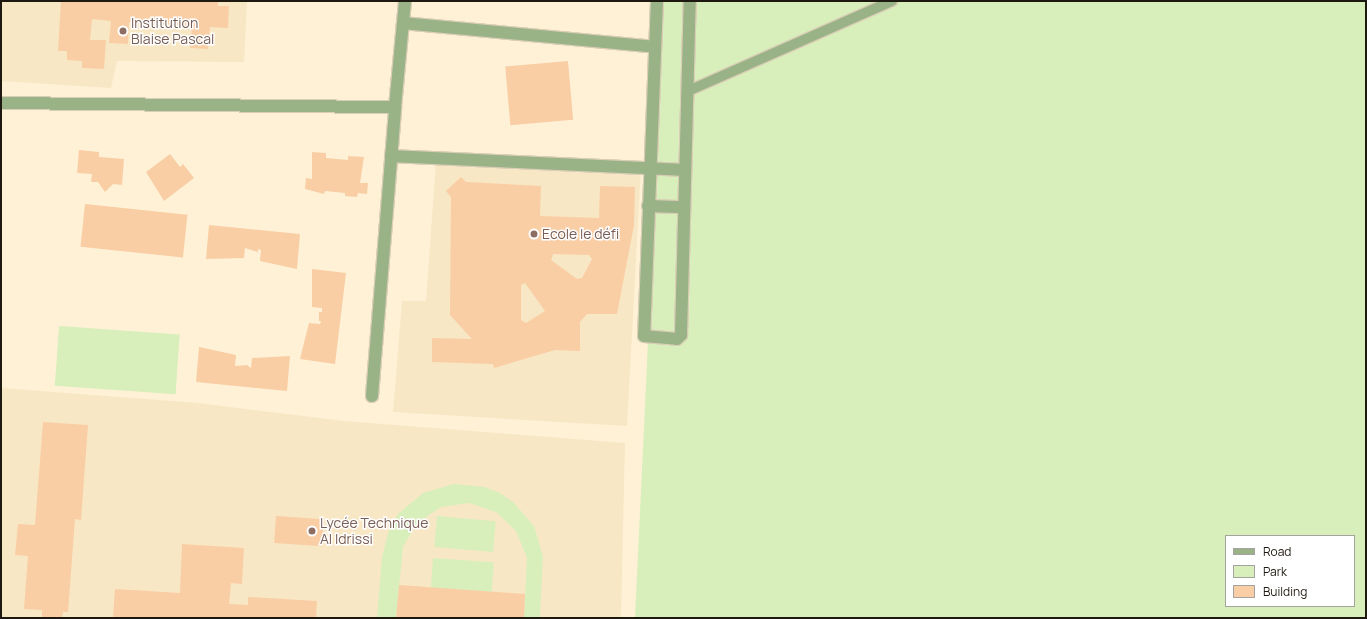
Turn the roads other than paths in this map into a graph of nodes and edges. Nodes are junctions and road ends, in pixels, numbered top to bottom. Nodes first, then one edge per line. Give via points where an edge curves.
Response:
1 (405, 1) edge
2 (657, 1) edge
3 (690, 1) edge
4 (892, 1) edge
5 (404, 23) junction
6 (656, 47) junction
7 (688, 91) junction
8 (1, 103) edge
9 (394, 107) junction
10 (391, 156) junction
11 (650, 169) junction
12 (685, 170) junction
13 (648, 206) junction
14 (684, 206) junction
15 (372, 396) dead end

1 - 5 street
2 - 6 street
3 - 7 street
4 - 7 lane
5 - 6 street
5 - 9 street
6 - 11 street
7 - 12 street
8 - 9 street
9 - 10 street
10 - 11 street
10 - 15 street
11 - 12 street
11 - 13 street
12 - 14 street
13 - 14 street
13 - 14 street via 644,336 676,339 681,335

